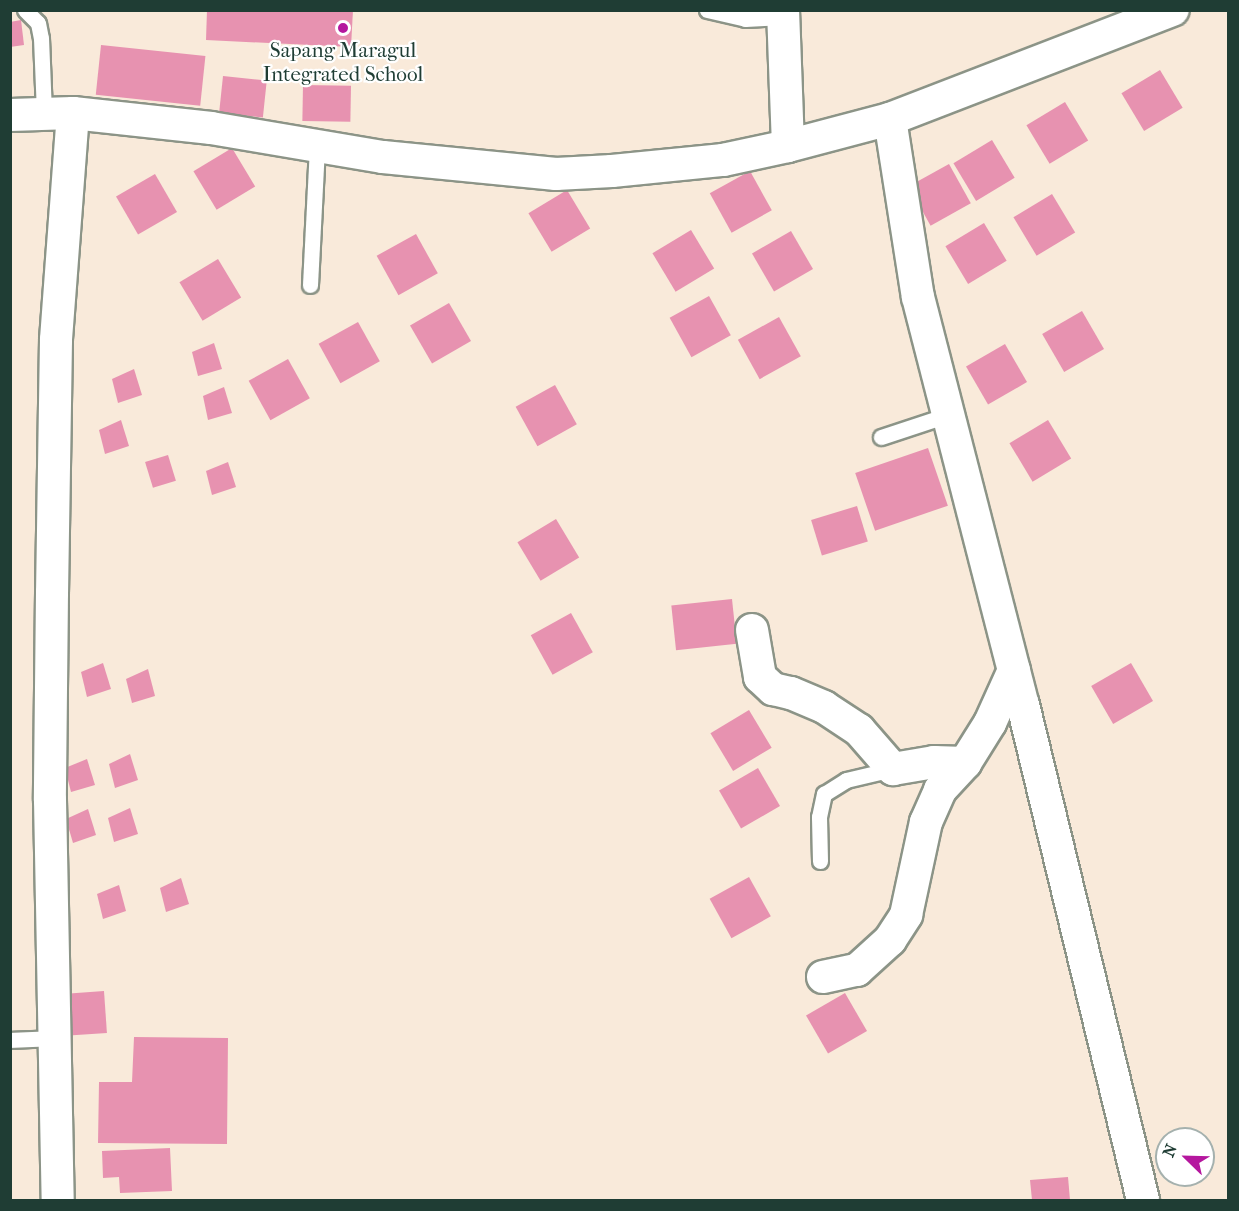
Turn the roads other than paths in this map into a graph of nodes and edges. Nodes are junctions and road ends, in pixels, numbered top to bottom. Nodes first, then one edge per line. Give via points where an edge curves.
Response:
1 (25, 10) edge
2 (707, 10) edge
3 (1173, 10) edge
4 (783, 14) edge
5 (58, 113) junction
6 (10, 115) edge
7 (890, 119) junction
8 (317, 146) junction
9 (788, 146) junction
10 (310, 285) dead end
11 (948, 415) junction
12 (881, 437) dead end
13 (752, 630) dead end
14 (1014, 670) junction
15 (965, 763) junction
16 (893, 769) junction
17 (820, 861) dead end
18 (823, 977) dead end
19 (54, 1038) junction
20 (10, 1040) edge
21 (58, 1200) edge
22 (1143, 1200) edge

1 - 5 lane via 38,23
2 - 4 lane via 745,20
3 - 7 street
4 - 9 street
5 - 6 street
5 - 8 street via 211,128
5 - 19 street via 50,788
7 - 9 street
7 - 11 street via 918,297
8 - 9 street via 383,157 556,174 723,159
8 - 10 lane
11 - 12 lane
11 - 14 street
13 - 16 street via 760,677 773,689 824,707 859,730
14 - 15 street via 990,723
14 - 22 street
15 - 16 street via 934,762
15 - 18 street via 940,790 926,822 906,915 890,940 857,970
16 - 17 lane via 846,780 824,794 819,817
19 - 20 lane
19 - 21 street

